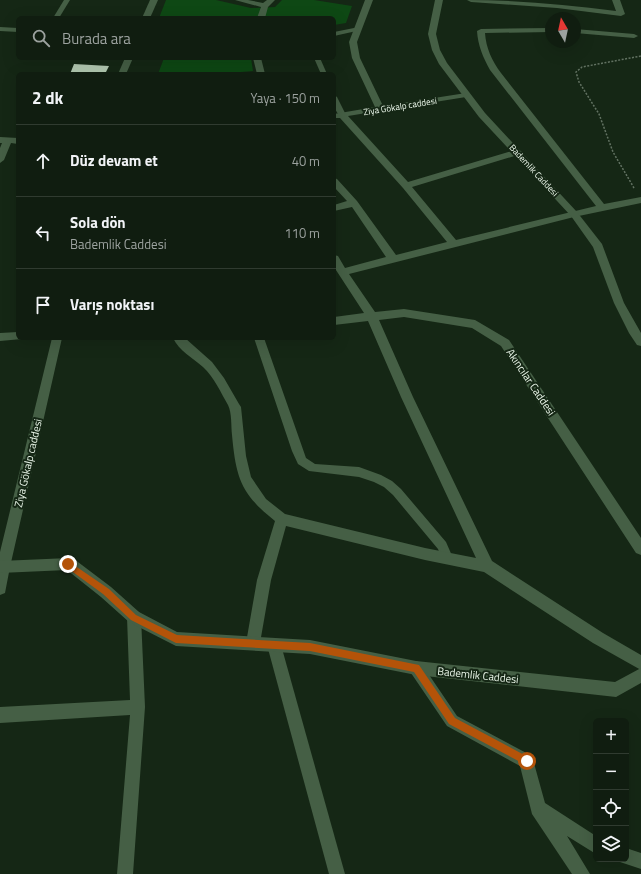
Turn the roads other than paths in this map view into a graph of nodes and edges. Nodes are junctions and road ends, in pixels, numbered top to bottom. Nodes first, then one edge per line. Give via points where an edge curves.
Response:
1 (67, 0) edge
2 (154, 0) edge
3 (239, 0) edge
4 (271, 0) edge
5 (370, 0) edge
6 (439, 0) edge
7 (470, 0) edge
8 (616, 0) edge
9 (265, 6) junction
10 (57, 16) edge
11 (147, 16) edge
12 (262, 16) edge
13 (0, 28) edge
14 (359, 29) junction
15 (16, 30) edge
16 (545, 30) edge
17 (581, 32) edge
18 (336, 34) edge
19 (634, 36) dead end
20 (128, 60) edge
21 (258, 60) edge
22 (318, 60) edge
23 (123, 72) edge
24 (260, 72) edge
25 (323, 72) edge
26 (466, 96) junction
27 (380, 108) junction
28 (338, 116) edge
29 (3, 140) edge
30 (16, 141) edge
31 (518, 152) junction
32 (0, 160) edge
33 (336, 183) edge
34 (406, 186) junction
35 (639, 196) edge
36 (354, 203) junction
37 (336, 208) edge
38 (602, 208) junction
39 (574, 214) junction
40 (454, 244) junction
41 (393, 259) junction
42 (336, 262) edge
43 (342, 272) junction
44 (372, 317) junction
45 (336, 321) edge
46 (16, 336) edge
47 (0, 337) edge
48 (57, 340) edge
49 (180, 340) edge
50 (260, 340) edge
51 (641, 342) edge
52 (282, 518) junction
53 (641, 549) edge
54 (447, 558) junction
55 (487, 566) junction
56 (1, 567) edge
57 (0, 588) edge
58 (134, 617) junction
59 (253, 643) junction
60 (274, 645) junction
61 (641, 663) edge
62 (416, 668) junction
63 (641, 675) edge
64 (138, 707) junction
65 (0, 715) edge
66 (538, 808) junction
67 (593, 844) edge
68 (629, 857) edge
69 (641, 861) edge
70 (125, 874) edge
71 (337, 874) edge
72 (582, 874) edge

1 - 10 lane
2 - 11 street
3 - 9 street
4 - 9 street
5 - 14 street
6 - 26 street, Bademlik Caddesi via 432,34 436,50
7 - 8 street via 622,14
9 - 12 street
13 - 15 street
14 - 18 lane
14 - 27 street via 353,42 356,58
16 - 38 street via 481,31 481,41 486,57 498,75
17 - 19 street
20 - 23 street
21 - 24 street
22 - 25 lane
26 - 27 street, Ziya Gökalp caddesi
26 - 31 street, Bademlik Caddesi
27 - 28 street, Ziya Gökalp caddesi
28 - 34 street
29 - 30 street
29 - 32 street
31 - 34 street
31 - 39 street, Bademlik Caddesi
33 - 36 street
34 - 40 street
35 - 38 street
36 - 37 street
36 - 41 street
38 - 39 street
39 - 40 street
39 - 51 street, Bademlik Caddesi via 598,246 619,303
40 - 41 street
41 - 43 street
42 - 43 street
43 - 44 street
44 - 45 street, Akıncılar Caddesi
44 - 53 street, Akıncılar Caddesi via 404,314 475,324 505,343
44 - 55 street
46 - 47 street
48 - 56 street, Ziya Gökalp caddesi
49 - 52 street via 208,365 235,407 245,479 262,503
50 - 54 lane via 302,461 313,468 368,474 388,484 442,546
52 - 54 street
52 - 59 street via 259,599
54 - 55 street
55 - 61 street
56 - 57 street, Ziya Gökalp caddesi
56 - 58 street, Bademlik Caddesi via 68,564
58 - 59 street, Bademlik Caddesi via 176,639
58 - 64 street
59 - 60 street, Bademlik Caddesi
60 - 62 street, Bademlik Caddesi via 310,647
60 - 71 street
62 - 63 street, Bademlik Caddesi via 616,690
62 - 66 street via 452,721 527,761
64 - 65 street
64 - 70 street
66 - 67 street
66 - 72 street
68 - 69 street

